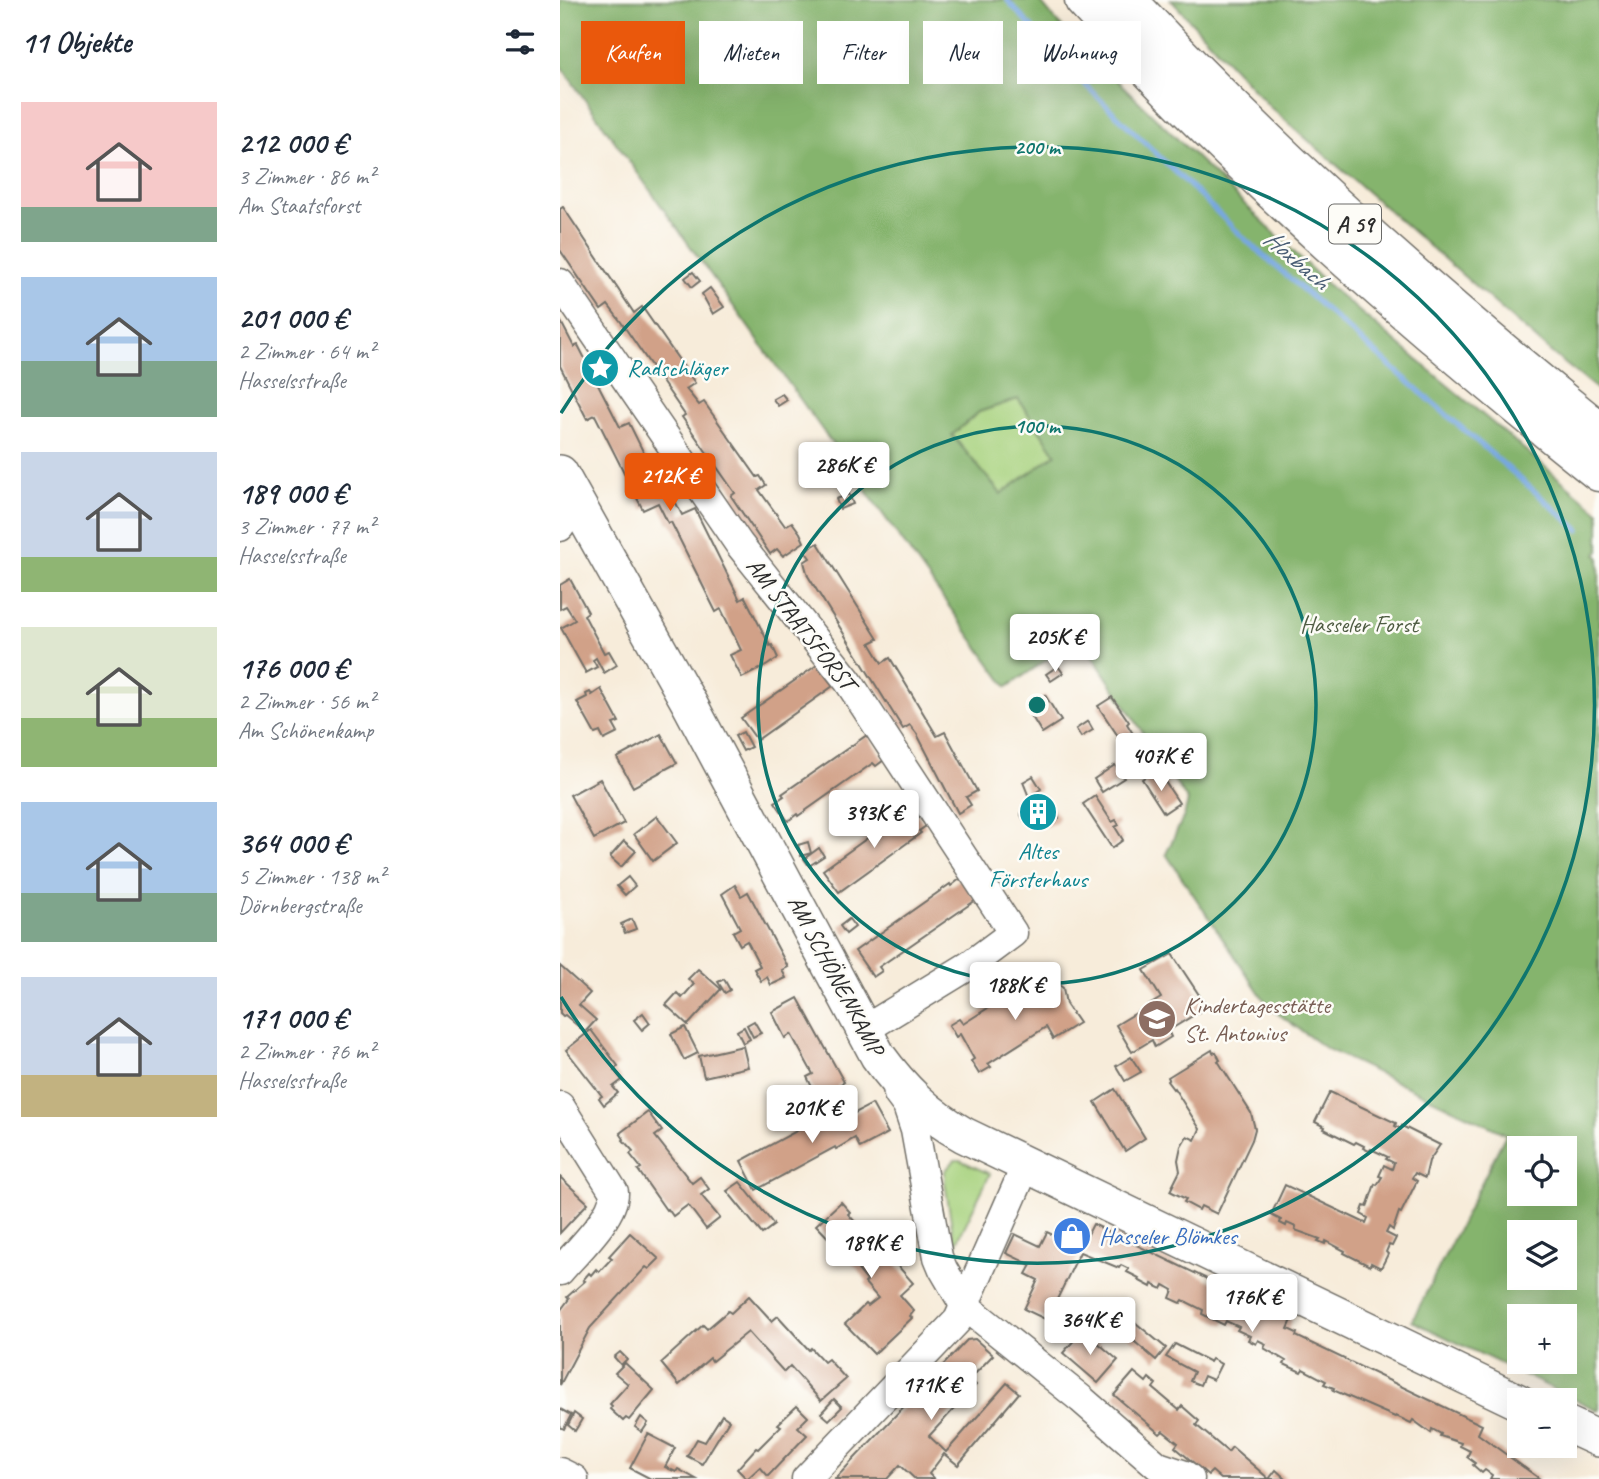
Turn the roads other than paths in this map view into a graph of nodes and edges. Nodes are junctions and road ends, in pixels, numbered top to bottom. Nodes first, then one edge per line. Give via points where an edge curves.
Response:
1 (1084, 0) edge
2 (1127, 0) edge
3 (560, 284) edge
4 (1599, 431) edge
5 (1599, 472) edge
6 (560, 473) edge
7 (568, 515) edge
8 (864, 1030) junction
9 (896, 1081) junction
10 (560, 1106) edge
11 (964, 1135) junction
12 (1026, 1165) junction
13 (920, 1168) junction
14 (943, 1269) junction
15 (560, 1272) edge
16 (976, 1276) junction
17 (964, 1305) junction
18 (940, 1340) junction
19 (1507, 1396) edge
20 (1577, 1429) edge
21 (1599, 1439) edge
22 (560, 1472) edge
23 (574, 1479) edge
24 (806, 1479) edge
25 (1190, 1479) edge

1 - 5 highway, A 59 via 1267,186 1387,295
2 - 4 highway, A 59 via 1289,163 1391,257
3 - 8 street, AM STAATSFORST via 738,544 848,681 1013,933
6 - 7 main road, AM SCHÖNENKAMP
7 - 8 main road, AM SCHÖNENKAMP via 689,703
8 - 9 main road, AM SCHÖNENKAMP
9 - 11 main road, AM SCHÖNENKAMP via 930,1115
9 - 13 street via 913,1120
10 - 15 street via 614,1192 609,1213
11 - 12 main road, AM SCHÖNENKAMP
11 - 13 street via 936,1144
12 - 16 street
12 - 19 main road, AM SCHÖNENKAMP
13 - 14 street
14 - 16 street
14 - 17 street
14 - 18 street
16 - 17 street
17 - 18 street via 958,1320
17 - 25 street via 1158,1466
18 - 24 street
20 - 21 main road
22 - 23 street

